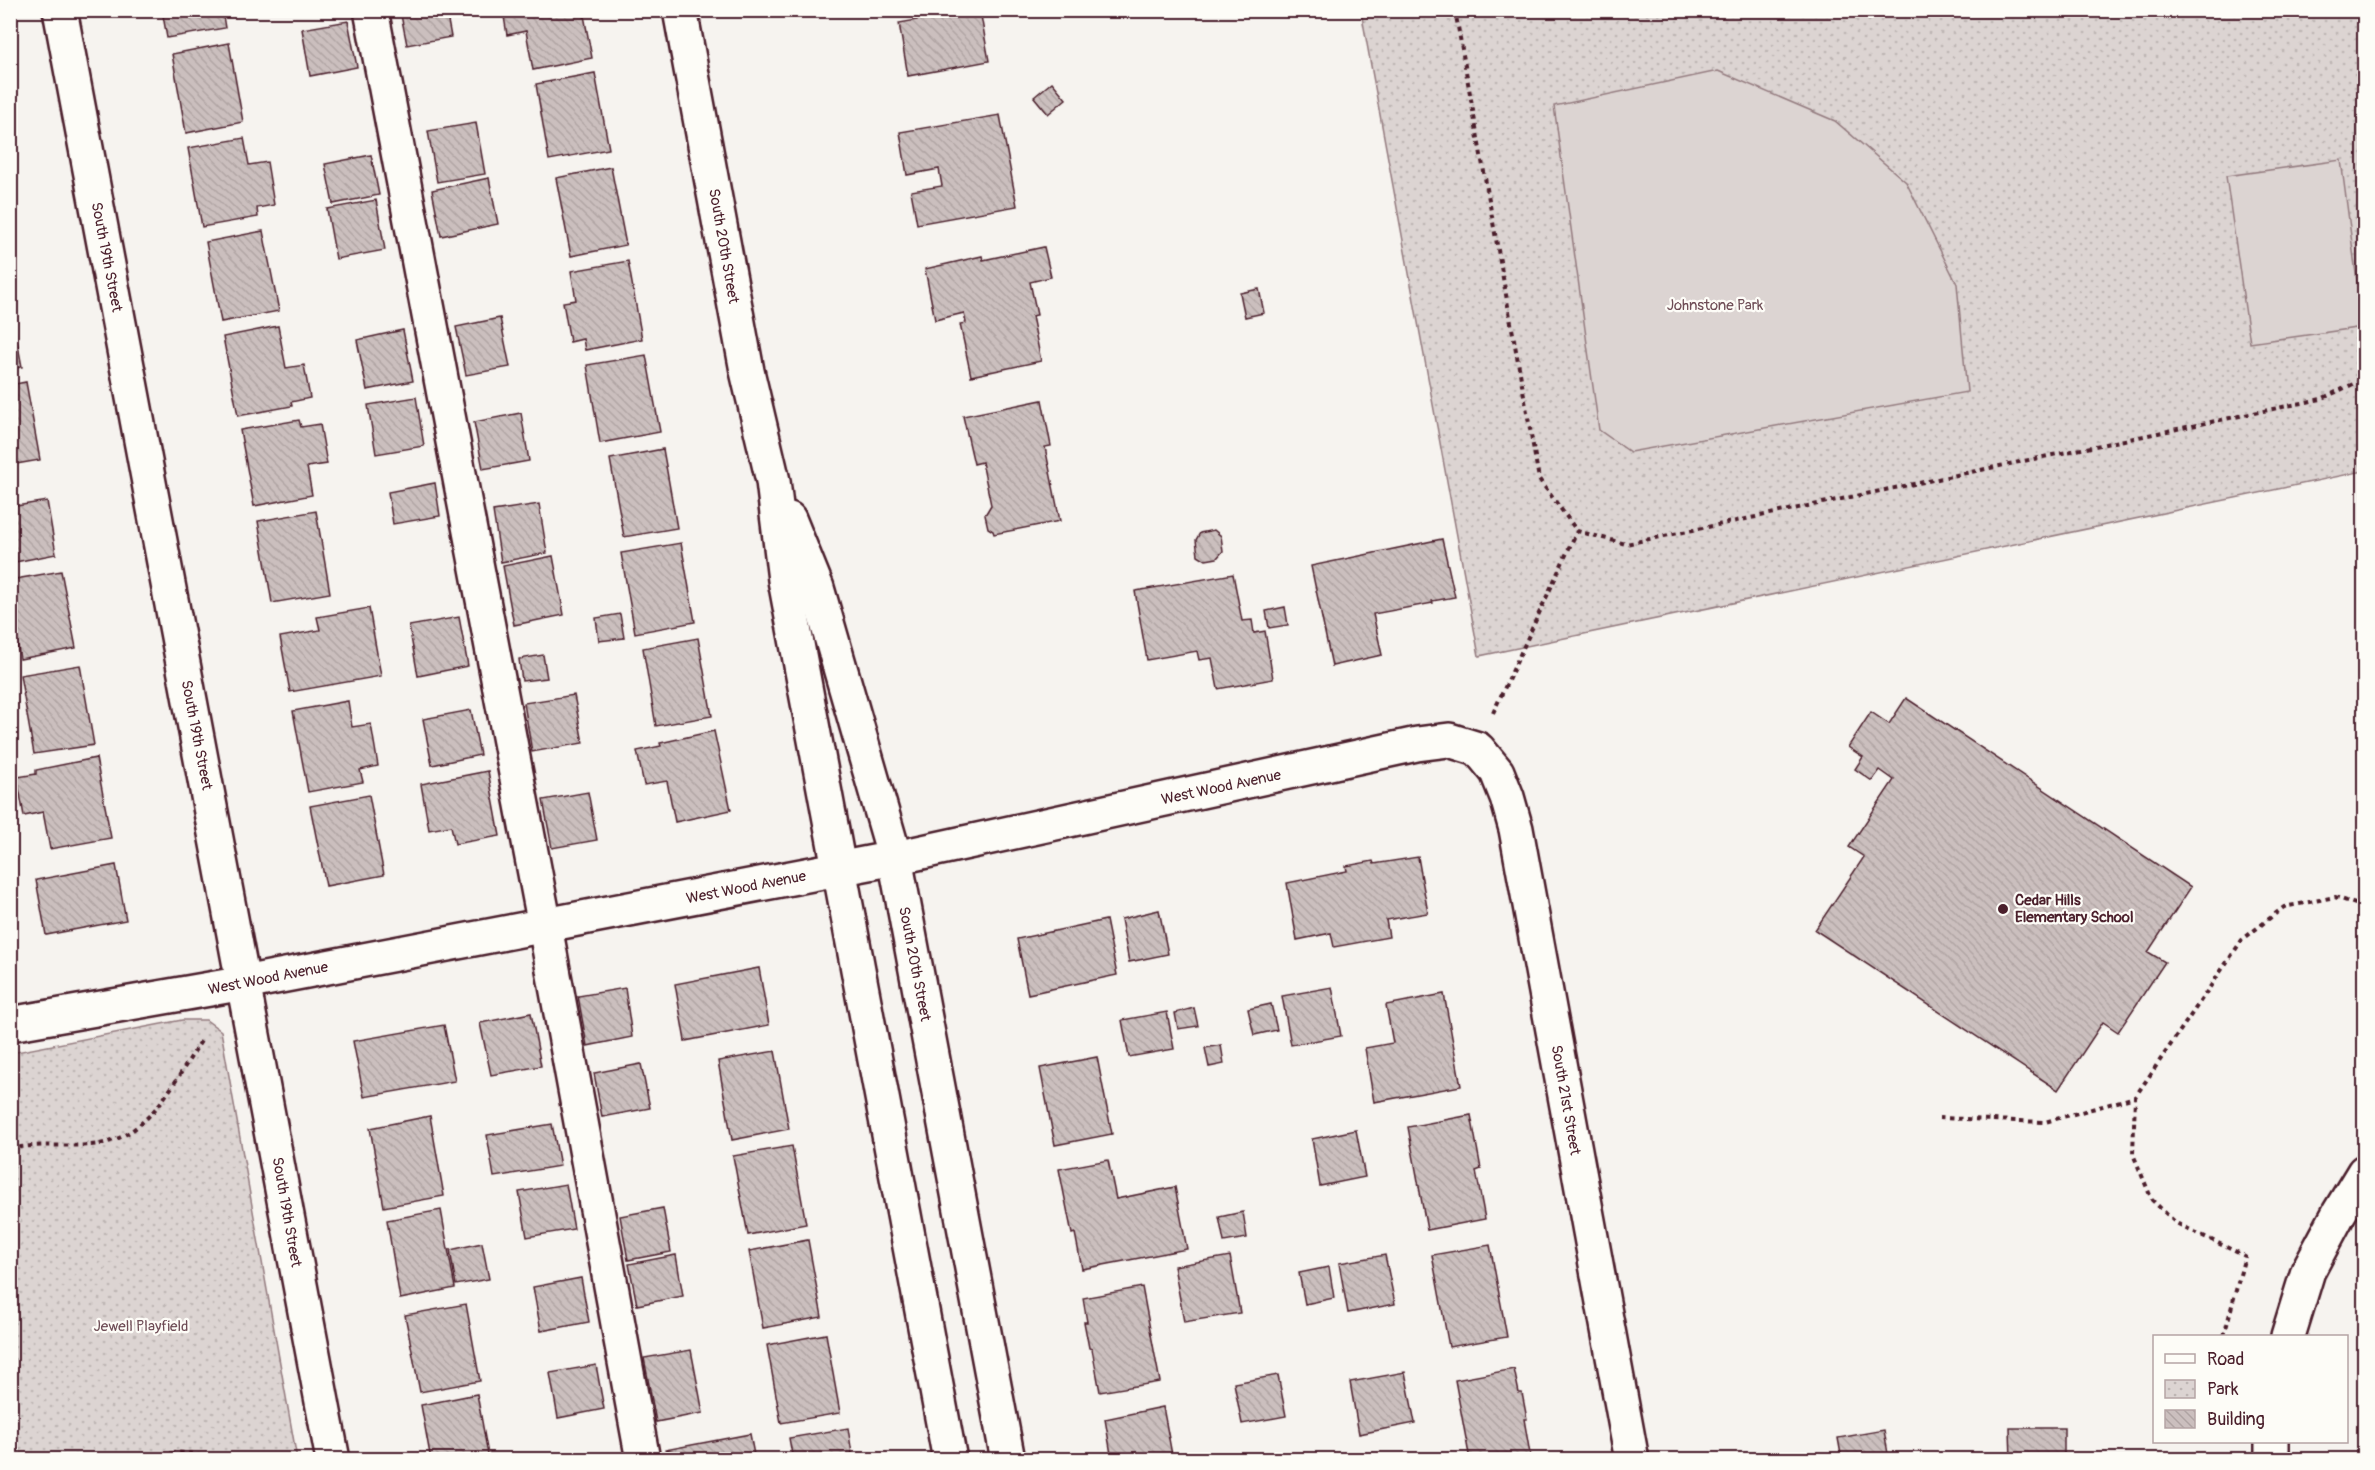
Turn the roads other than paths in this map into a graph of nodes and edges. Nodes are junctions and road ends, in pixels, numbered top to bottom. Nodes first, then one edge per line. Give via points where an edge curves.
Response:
1 (60, 10) edge
2 (371, 10) edge
3 (681, 10) edge
4 (773, 481) junction
5 (1478, 749) joint
6 (895, 858) junction
7 (840, 868) junction
8 (545, 926) junction
9 (244, 983) junction
10 (10, 1024) edge
11 (2364, 1172) edge
12 (2288, 1335) edge
13 (2272, 1443) edge
14 (333, 1460) edge
15 (643, 1460) edge
16 (950, 1460) edge
17 (1008, 1460) edge
18 (1632, 1460) edge
19 (2271, 1460) edge

1 - 9 street, South 19th Street
2 - 8 street
3 - 4 street, South 20th Street via 747,371
4 - 6 street, South 20th Street via 817,588
4 - 7 street, South 20th Street via 785,580
5 - 6 street, West Wood Avenue via 1449,740 1417,744
5 - 18 street, South 21st Street via 1497,772 1516,829
6 - 7 street, West Wood Avenue
6 - 17 street, South 20th Street
7 - 8 street, West Wood Avenue
7 - 16 street, South 20th Street
8 - 9 street, West Wood Avenue
8 - 15 street
9 - 10 street, West Wood Avenue
9 - 14 street, South 19th Street
11 - 12 street via 2308,1271
13 - 19 street

